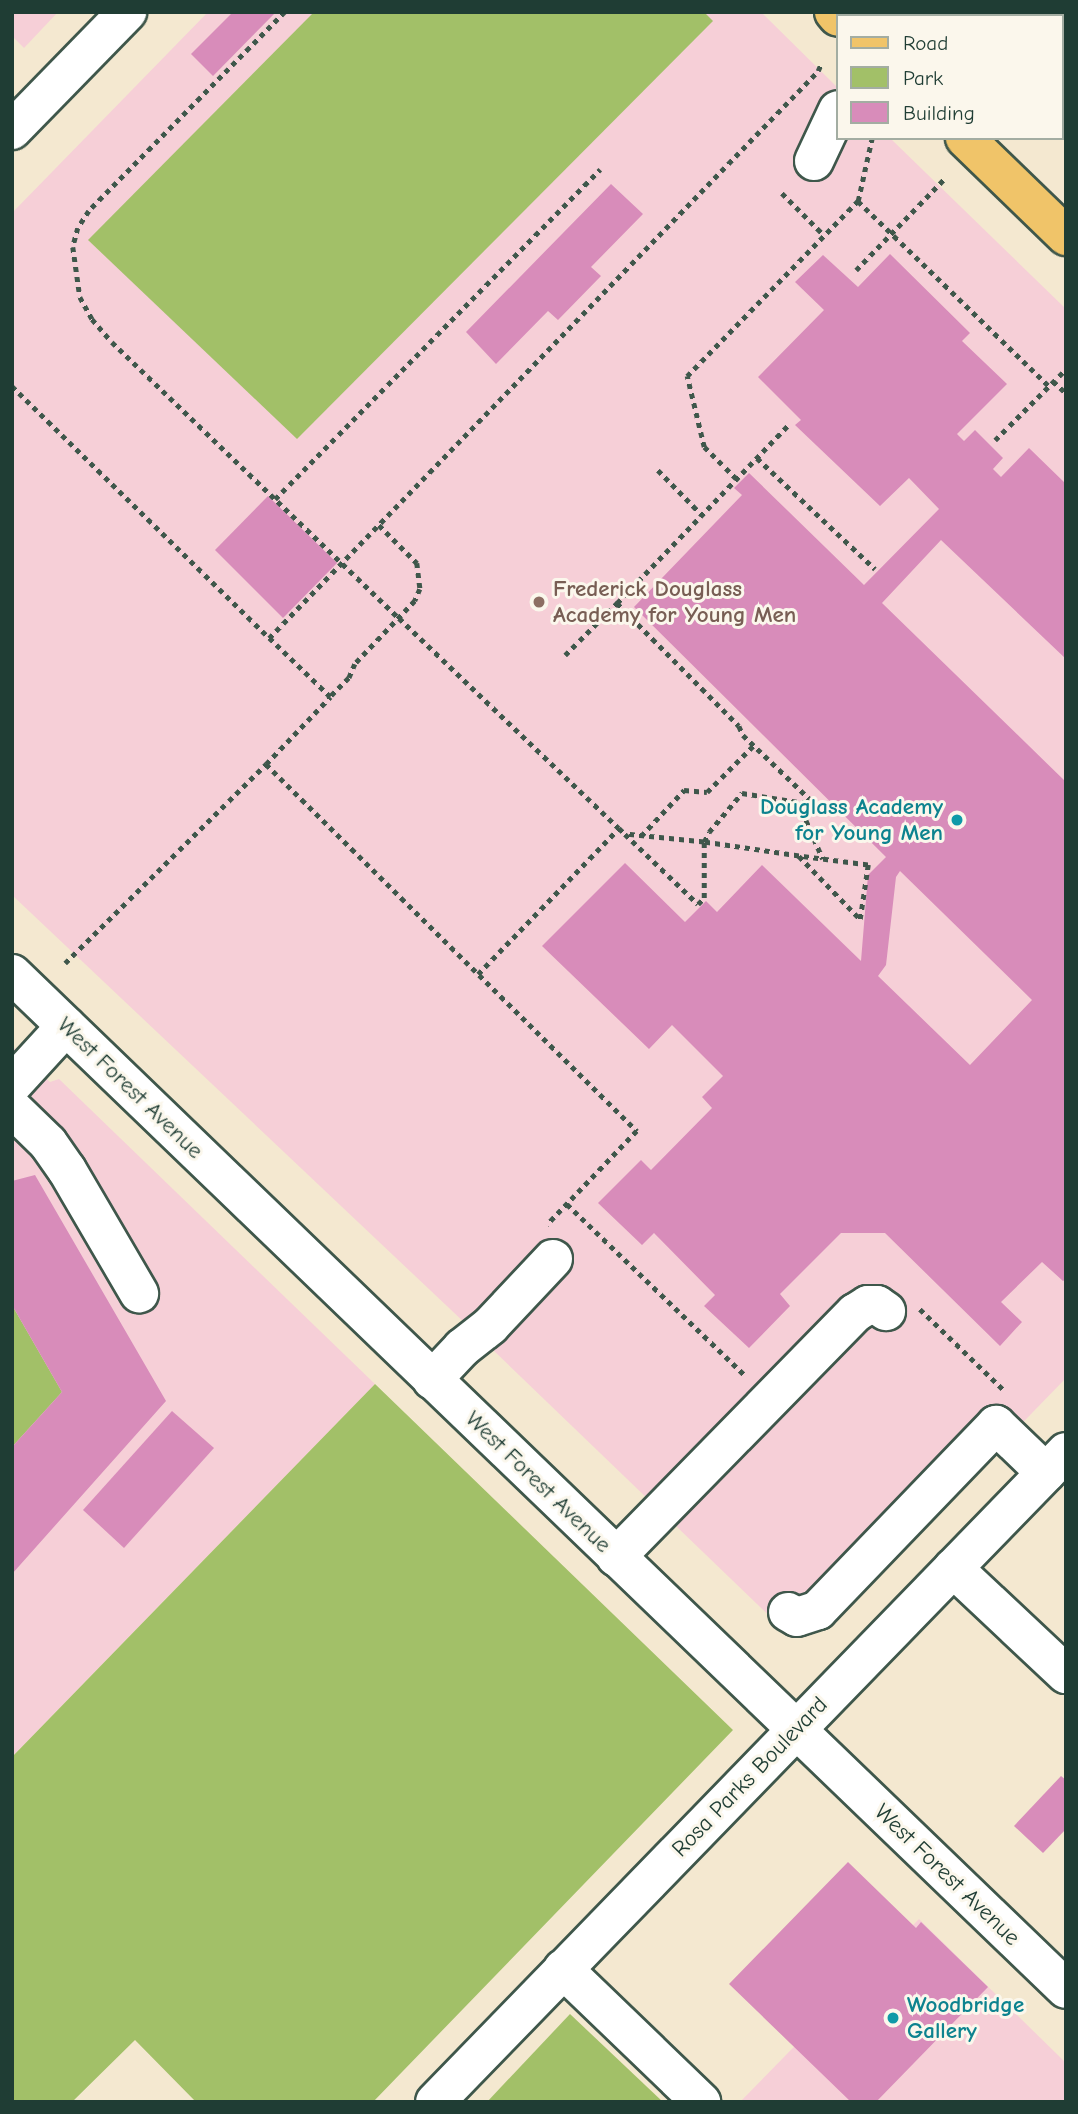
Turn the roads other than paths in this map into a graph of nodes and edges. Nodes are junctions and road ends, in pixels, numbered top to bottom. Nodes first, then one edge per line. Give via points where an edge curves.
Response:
1 (127, 12) edge
2 (18, 113) edge
3 (836, 114) edge
4 (967, 140) edge
5 (814, 161) dead end
6 (1066, 236) edge
7 (12, 974) edge
8 (66, 1026) junction
9 (12, 1085) edge
10 (12, 1108) edge
11 (545, 1246) road end
12 (139, 1293) dead end
13 (886, 1311) dead end
14 (432, 1380) junction
15 (1056, 1463) edge
16 (616, 1557) junction
17 (953, 1568) junction
18 (788, 1612) dead end
19 (1066, 1674) edge
20 (796, 1730) junction
21 (564, 1969) junction
22 (1066, 1989) edge
23 (435, 2102) edge
24 (701, 2102) edge

1 - 2 street
3 - 5 street
4 - 6 main road
7 - 8 street, West Forest Avenue
8 - 9 street
8 - 14 street, West Forest Avenue
10 - 12 street via 48,1143 67,1170
11 - 14 street via 490,1326
13 - 16 street via 868,1305 855,1313
14 - 16 street, West Forest Avenue
15 - 17 street, Rosa Parks Boulevard
15 - 18 street via 996,1425 818,1610 797,1617
16 - 20 street, West Forest Avenue
17 - 19 street
17 - 20 street, Rosa Parks Boulevard
20 - 21 street, Rosa Parks Boulevard
20 - 22 street, West Forest Avenue
21 - 23 street, Rosa Parks Boulevard
21 - 24 street

